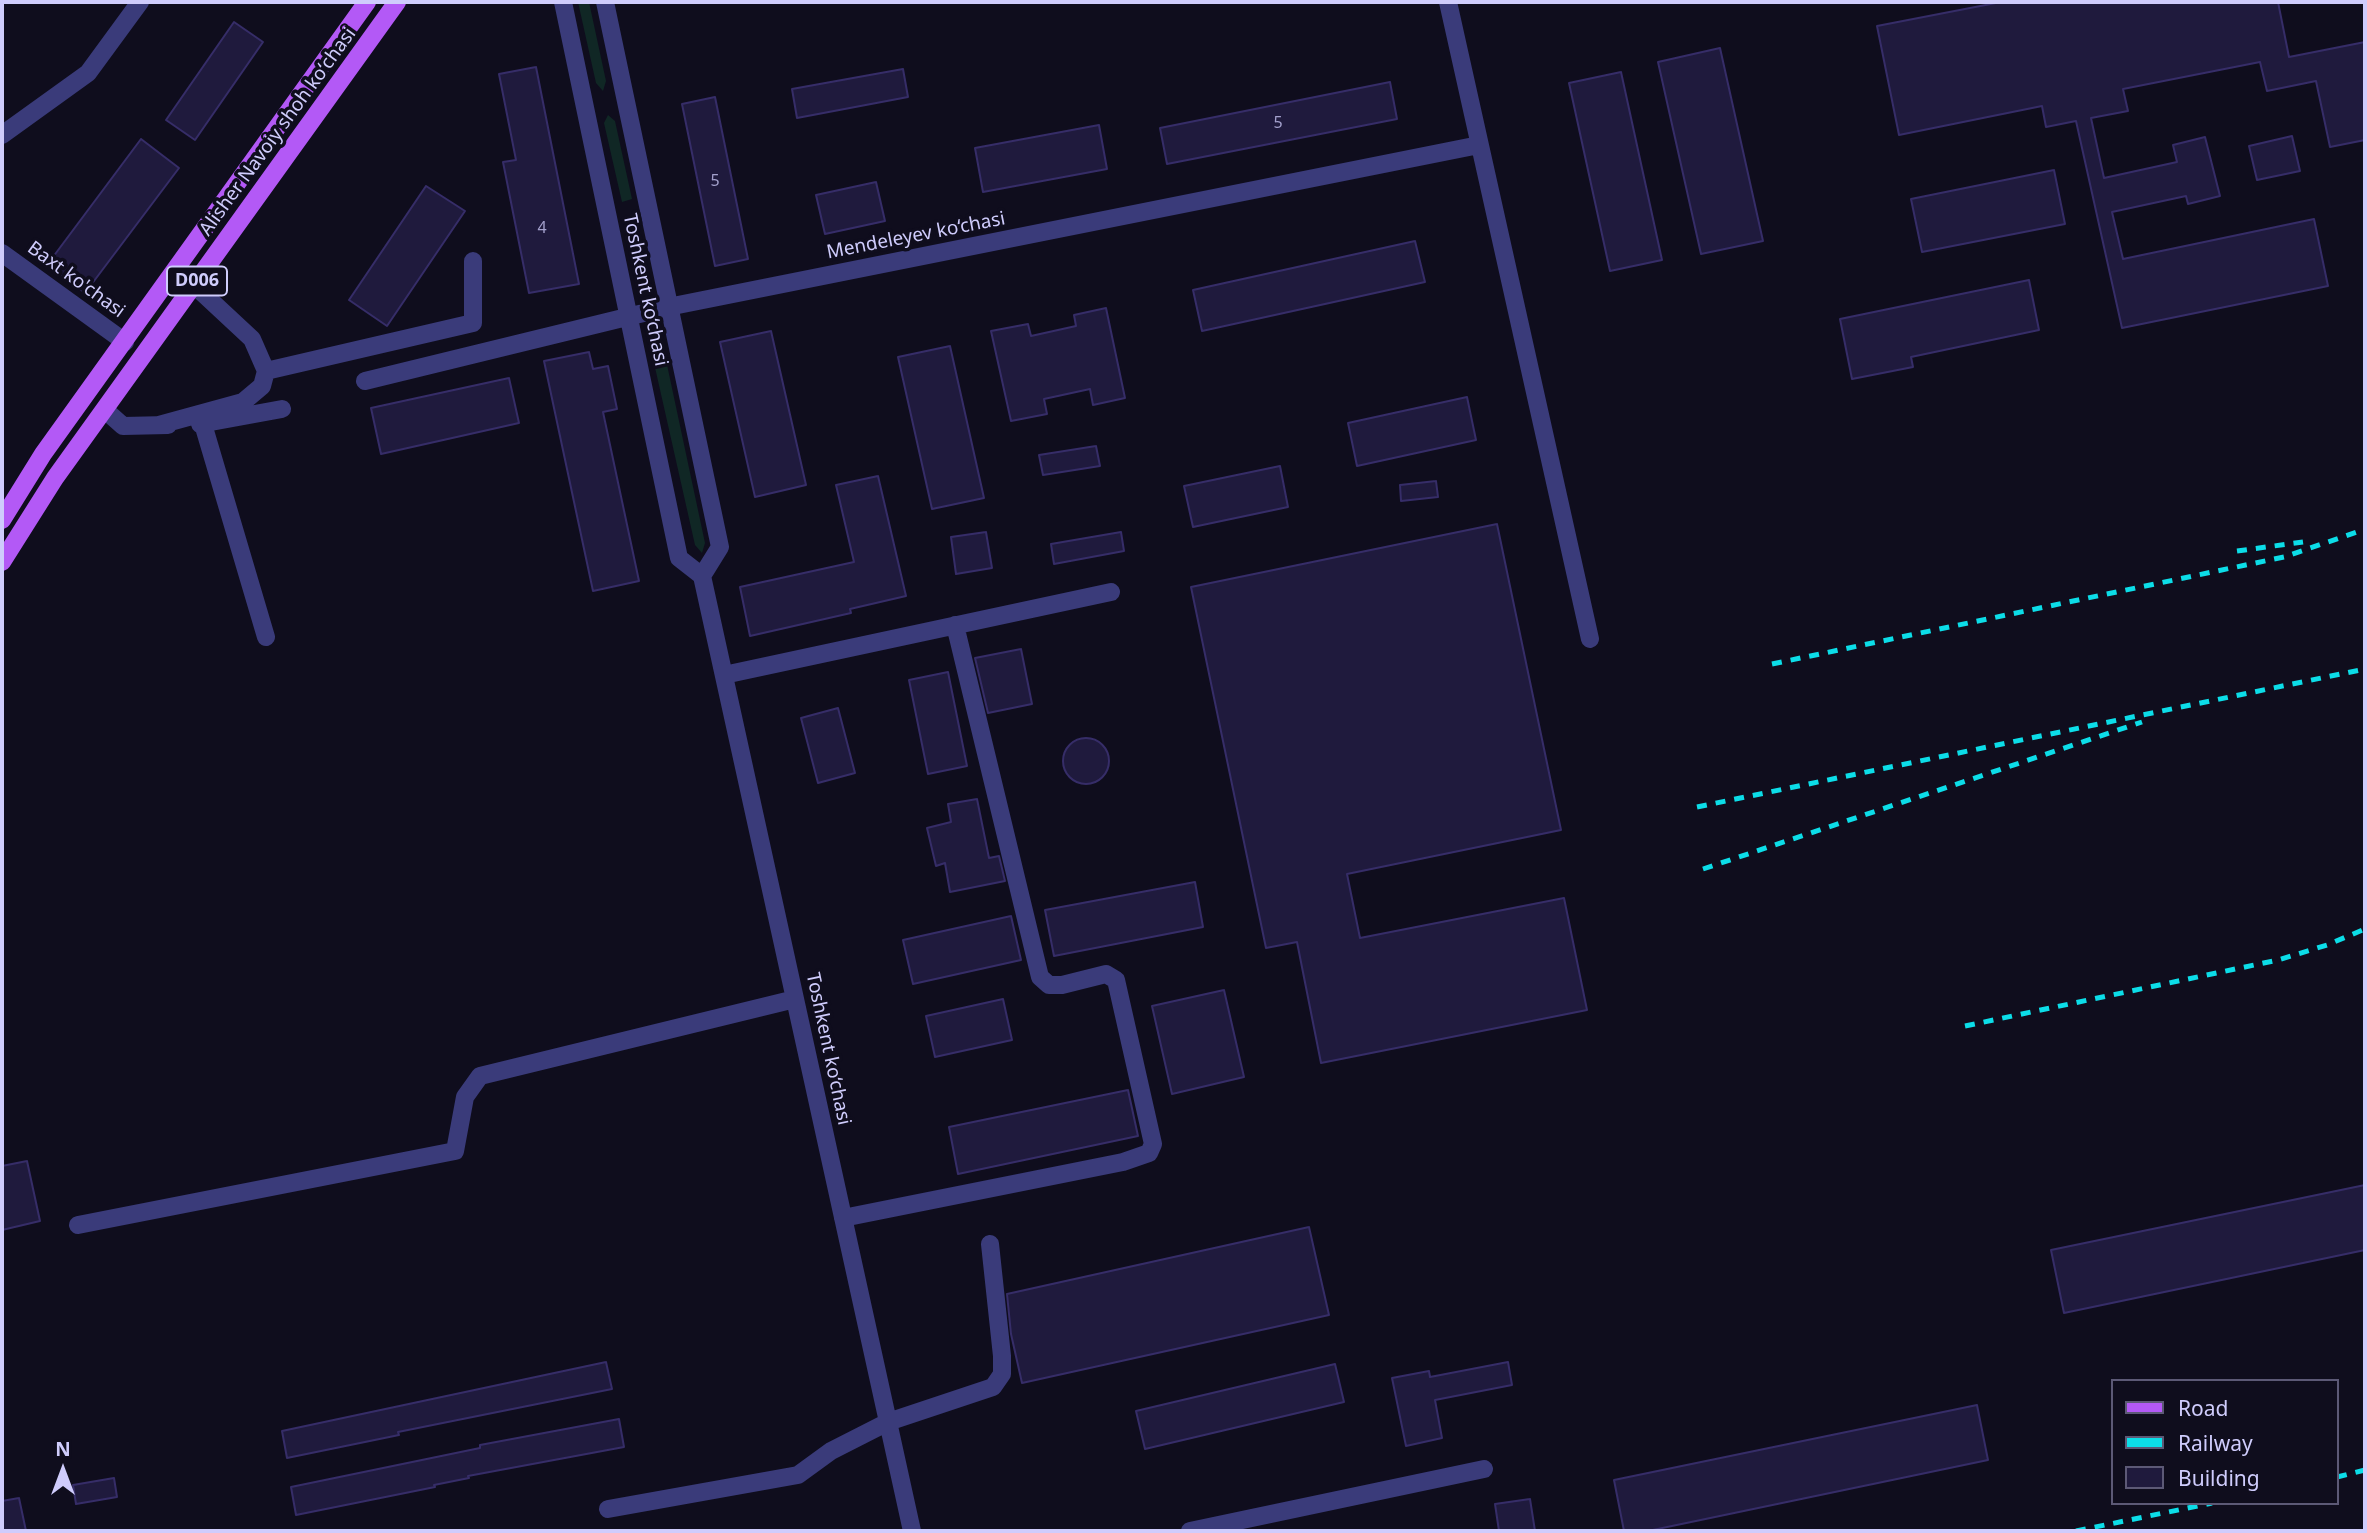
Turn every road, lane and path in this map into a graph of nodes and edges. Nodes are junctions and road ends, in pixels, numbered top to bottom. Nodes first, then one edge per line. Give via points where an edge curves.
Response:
1 (140, 2) edge
2 (367, 2) edge
3 (397, 2) edge
4 (563, 2) edge
5 (605, 2) edge
6 (1448, 2) edge
7 (2, 135) edge
8 (1479, 145) junction
9 (2, 253) edge
10 (473, 261) dead end
11 (194, 285) junction
12 (668, 307) junction
13 (629, 316) junction
14 (125, 342) junction
15 (266, 371) junction
16 (365, 381) dead end
17 (282, 409) dead end
18 (105, 410) junction
19 (203, 424) junction
20 (159, 425) junction
21 (2, 520) edge
22 (2, 562) edge
23 (702, 576) junction
24 (1111, 592) dead end
25 (955, 625) junction
26 (266, 637) dead end
27 (1590, 639) dead end
28 (724, 675) junction
29 (795, 999) junction
30 (843, 1218) junction
31 (78, 1225) dead end
32 (990, 1244) dead end
33 (888, 1422) junction
34 (1484, 1469) dead end
35 (608, 1509) dead end
36 (912, 1531) edge
37 (1190, 1531) edge

1 - 7 street via 88,74
2 - 14 main road, Alisher Navoiy shoh koʻchasi / D006
3 - 11 main road, Alisher Navoiy shoh koʻchasi / D006
4 - 13 street, Toshkent ko‘chasi
5 - 12 street, Toshkent ko‘chasi
6 - 8 street
8 - 12 street, Mendeleyev ko‘chasi
8 - 27 street
9 - 14 street, Baxt ko'chasi
10 - 15 street via 473,323
11 - 15 street via 252,339
11 - 18 main road, Alisher Navoiy shoh koʻchasi / D006
12 - 13 street, Mendeleyev ko‘chasi
12 - 23 street, Toshkent ko‘chasi via 720,547
13 - 16 street, Mendeleyev ko‘chasi
13 - 23 street, Toshkent ko‘chasi via 679,558
14 - 21 main road, Alisher Navoiy shoh koʻchasi / D006 via 43,454
15 - 20 street via 261,386 243,402
17 - 19 street
18 - 20 street via 123,426
18 - 22 main road, Alisher Navoiy shoh koʻchasi / D006
19 - 20 street
19 - 26 street
23 - 28 street, Toshkent ko‘chasi
24 - 25 street
25 - 28 street
25 - 30 street via 1040,977 1049,985 1106,974 1116,980 1153,1144 1149,1153 1123,1162
28 - 29 street, Toshkent ko‘chasi
29 - 30 street, Toshkent ko‘chasi
29 - 31 street via 480,1076 466,1097 455,1152
30 - 33 street, Toshkent ko‘chasi
32 - 33 street via 1002,1374 993,1387
33 - 35 street via 831,1451 798,1475
33 - 36 street, Toshkent ko‘chasi
34 - 37 street

